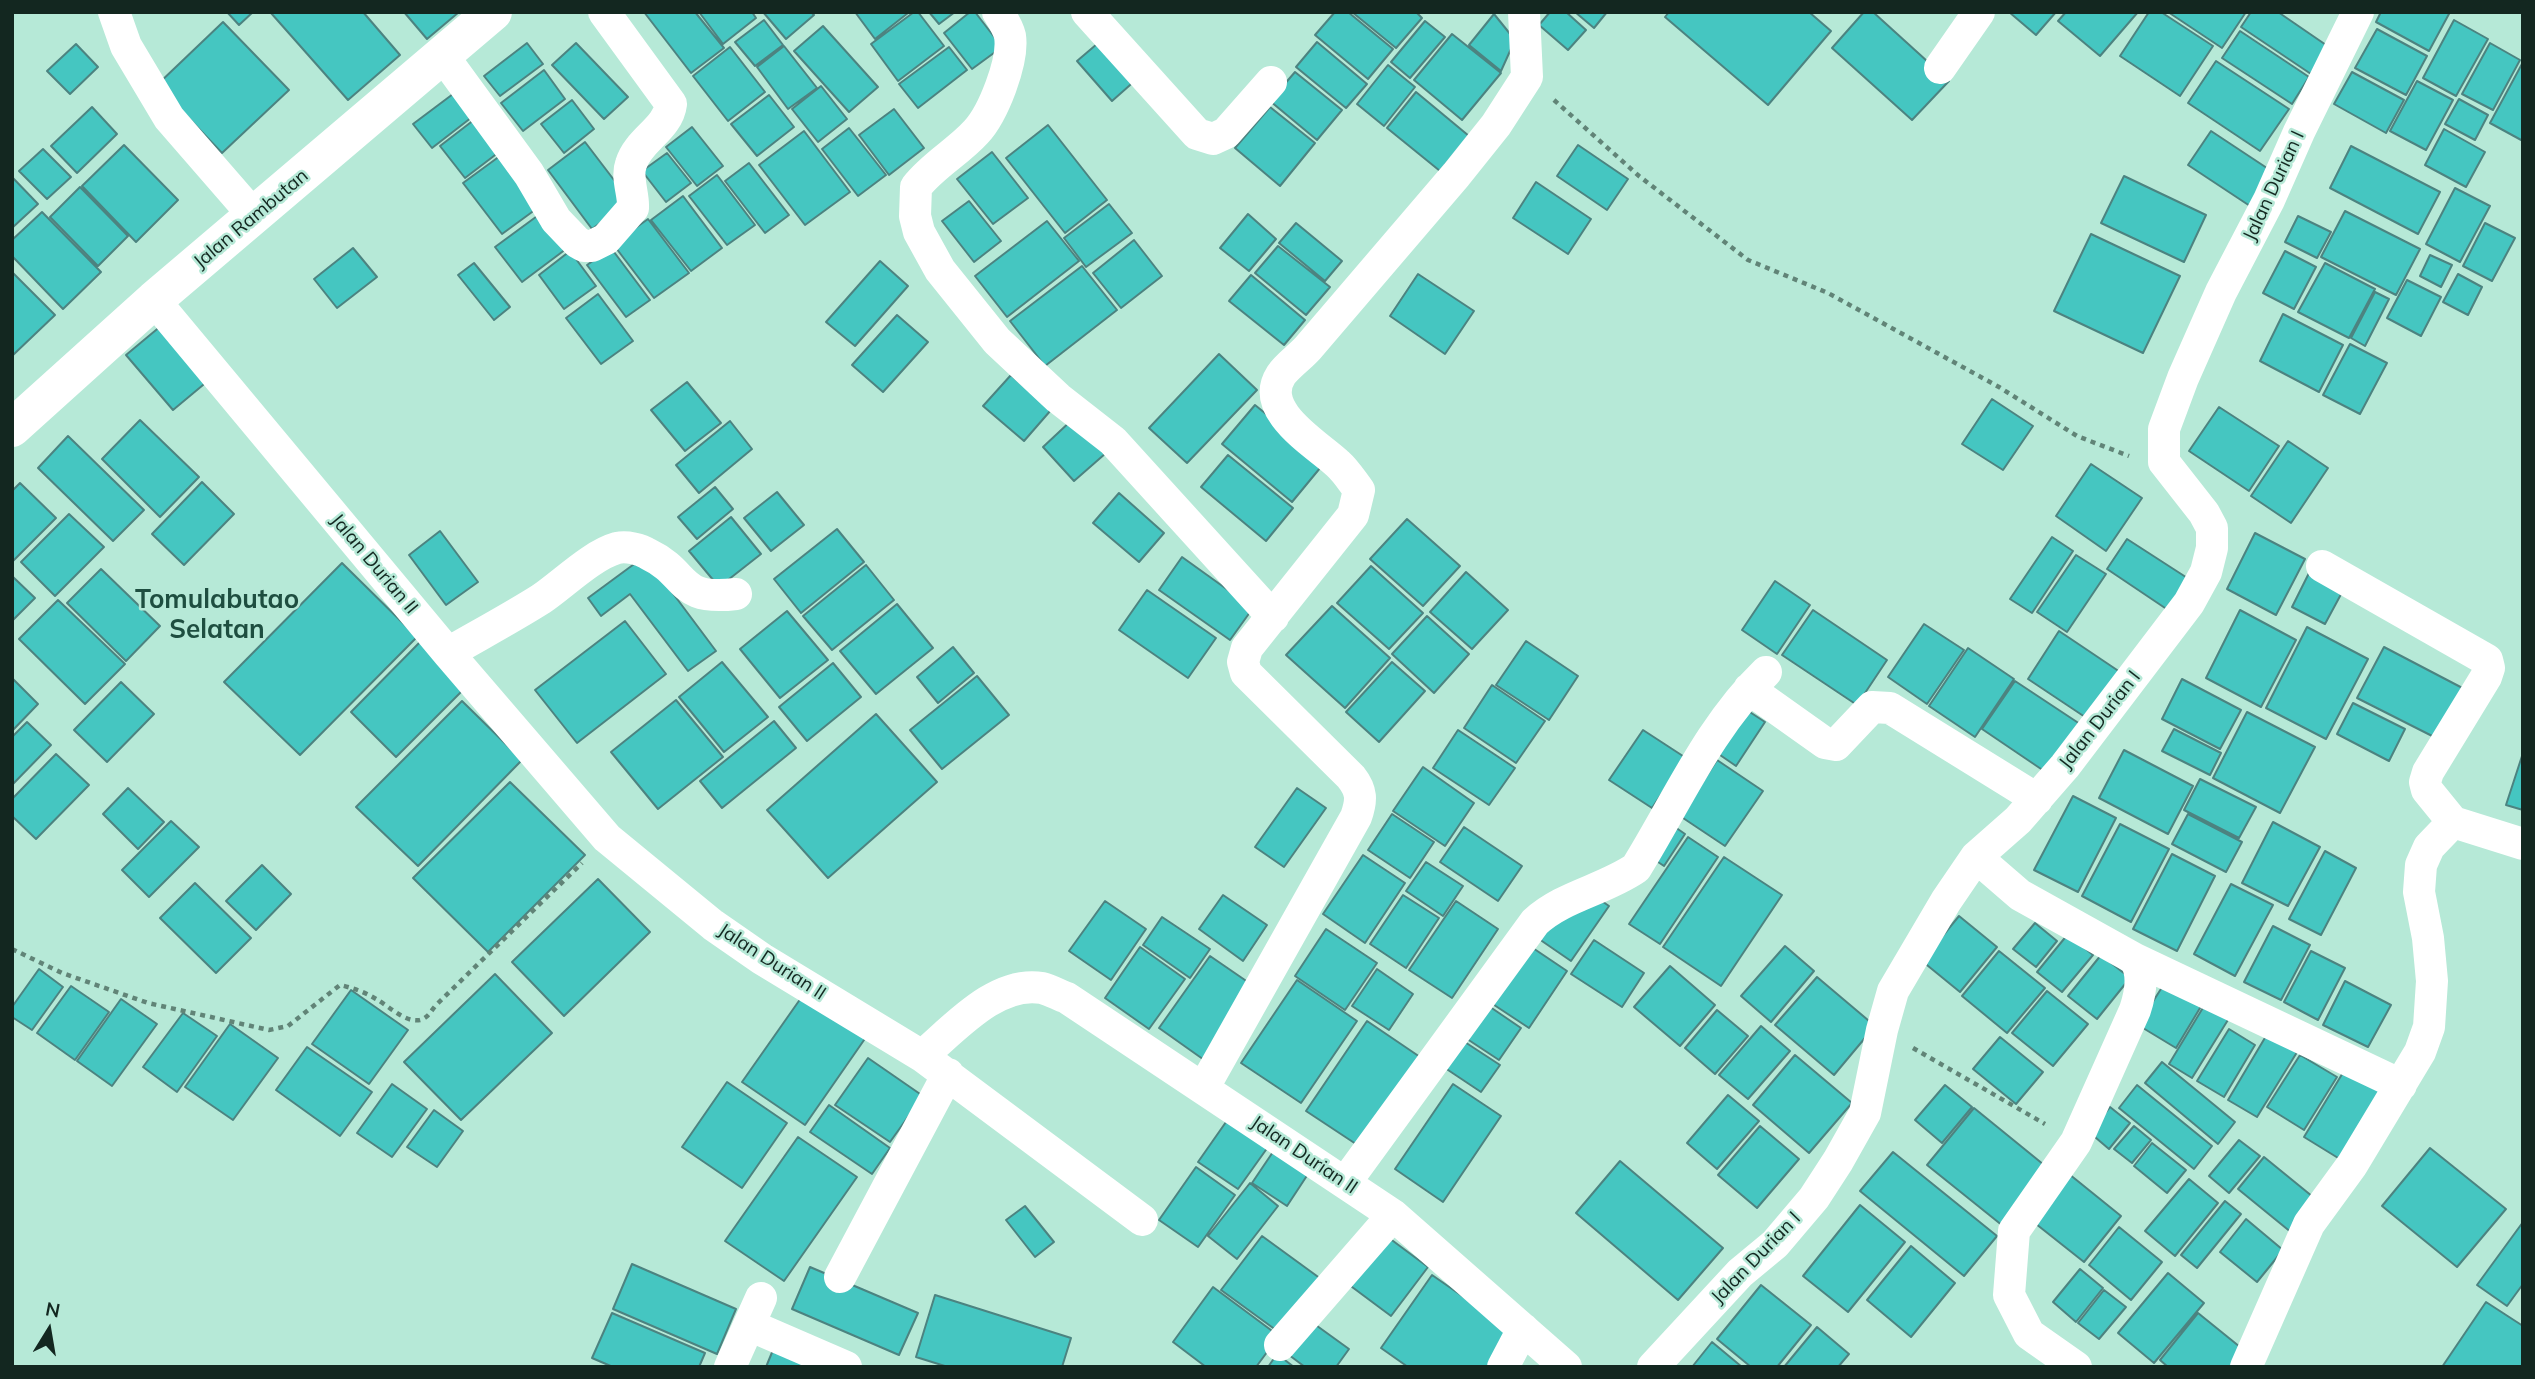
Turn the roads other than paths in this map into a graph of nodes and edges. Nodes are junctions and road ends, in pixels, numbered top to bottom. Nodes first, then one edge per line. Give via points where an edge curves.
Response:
1 (114, 12) edge
2 (494, 12) edge
3 (604, 12) edge
4 (998, 12) edge
5 (1087, 12) edge
6 (1524, 12) edge
7 (1979, 12) edge
8 (2358, 12) edge
9 (443, 56) junction
10 (1940, 68) dead end
11 (1270, 82) dead end
12 (255, 216) junction
13 (154, 300) junction
14 (12, 428) edge
15 (2322, 566) dead end
16 (736, 594) dead end
17 (1273, 617) junction
18 (448, 653) junction
19 (2037, 799) junction
20 (2452, 822) junction
21 (2523, 844) edge
22 (1976, 857) junction
23 (2134, 959) junction
24 (922, 1055) junction
25 (948, 1074) junction
26 (2401, 1085) junction
27 (1204, 1087) junction
28 (1345, 1183) junction
29 (1393, 1215) junction
30 (1142, 1220) dead end
31 (840, 1277) dead end
32 (1523, 1329) junction
33 (1280, 1345) dead end
34 (730, 1367) edge
35 (846, 1367) edge
36 (1503, 1367) edge
37 (1566, 1367) edge
38 (1653, 1367) edge
39 (2076, 1367) edge
40 (2246, 1367) edge

1 - 12 street via 126,46 169,118
2 - 9 street, Jalan Rambutan
3 - 9 street via 671,104 670,113 630,165 633,208 606,239 592,246 577,242 556,220 542,193
4 - 17 street via 1011,38 994,105 976,132 916,187 919,232 940,270 997,341 1113,441
5 - 11 street via 1197,134 1213,139 1226,133
6 - 17 street via 1527,76 1496,125 1280,376 1278,407 1359,490 1353,515
7 - 10 street
8 - 19 street, Jalan Durian I via 2221,292 2164,429 2164,462 2212,528 2206,572 2173,625
9 - 12 street, Jalan Rambutan
12 - 13 street, Jalan Rambutan
13 - 14 street, Jalan Rambutan
13 - 18 street, Jalan Durian II
15 - 20 street via 2487,660 2486,677 2425,782
16 - 18 street via 712,597 693,592 650,554 618,548
17 - 27 street via 1247,648 1243,662 1247,673 1351,776 1362,801
18 - 24 street, Jalan Durian II via 607,838 762,959
19 - 22 street, Jalan Durian I
19 - 28 street via 1890,708 1872,707 1836,745 1825,743 1758,680 1700,757 1636,869 1548,910 1535,922
20 - 21 street
20 - 26 street via 2429,847 2421,865 2419,892 2432,981 2429,1027
22 - 23 street via 2020,895
22 - 38 street, Jalan Durian I via 1914,950 1893,991 1865,1113 1838,1161 1775,1244 1740,1273
23 - 26 street
23 - 39 street via 2139,966 2140,996 2076,1142 2014,1231 2008,1295 2029,1334
24 - 25 street
24 - 27 street, Jalan Durian II via 992,1000 1025,987 1044,988 1067,998
25 - 30 street
25 - 31 street
26 - 40 street via 2352,1166 2309,1224
27 - 28 street, Jalan Durian II
28 - 29 street, Jalan Durian II
29 - 32 street, Jalan Durian II
29 - 33 street
32 - 36 street
32 - 37 street
34 - 35 street via 755,1312

